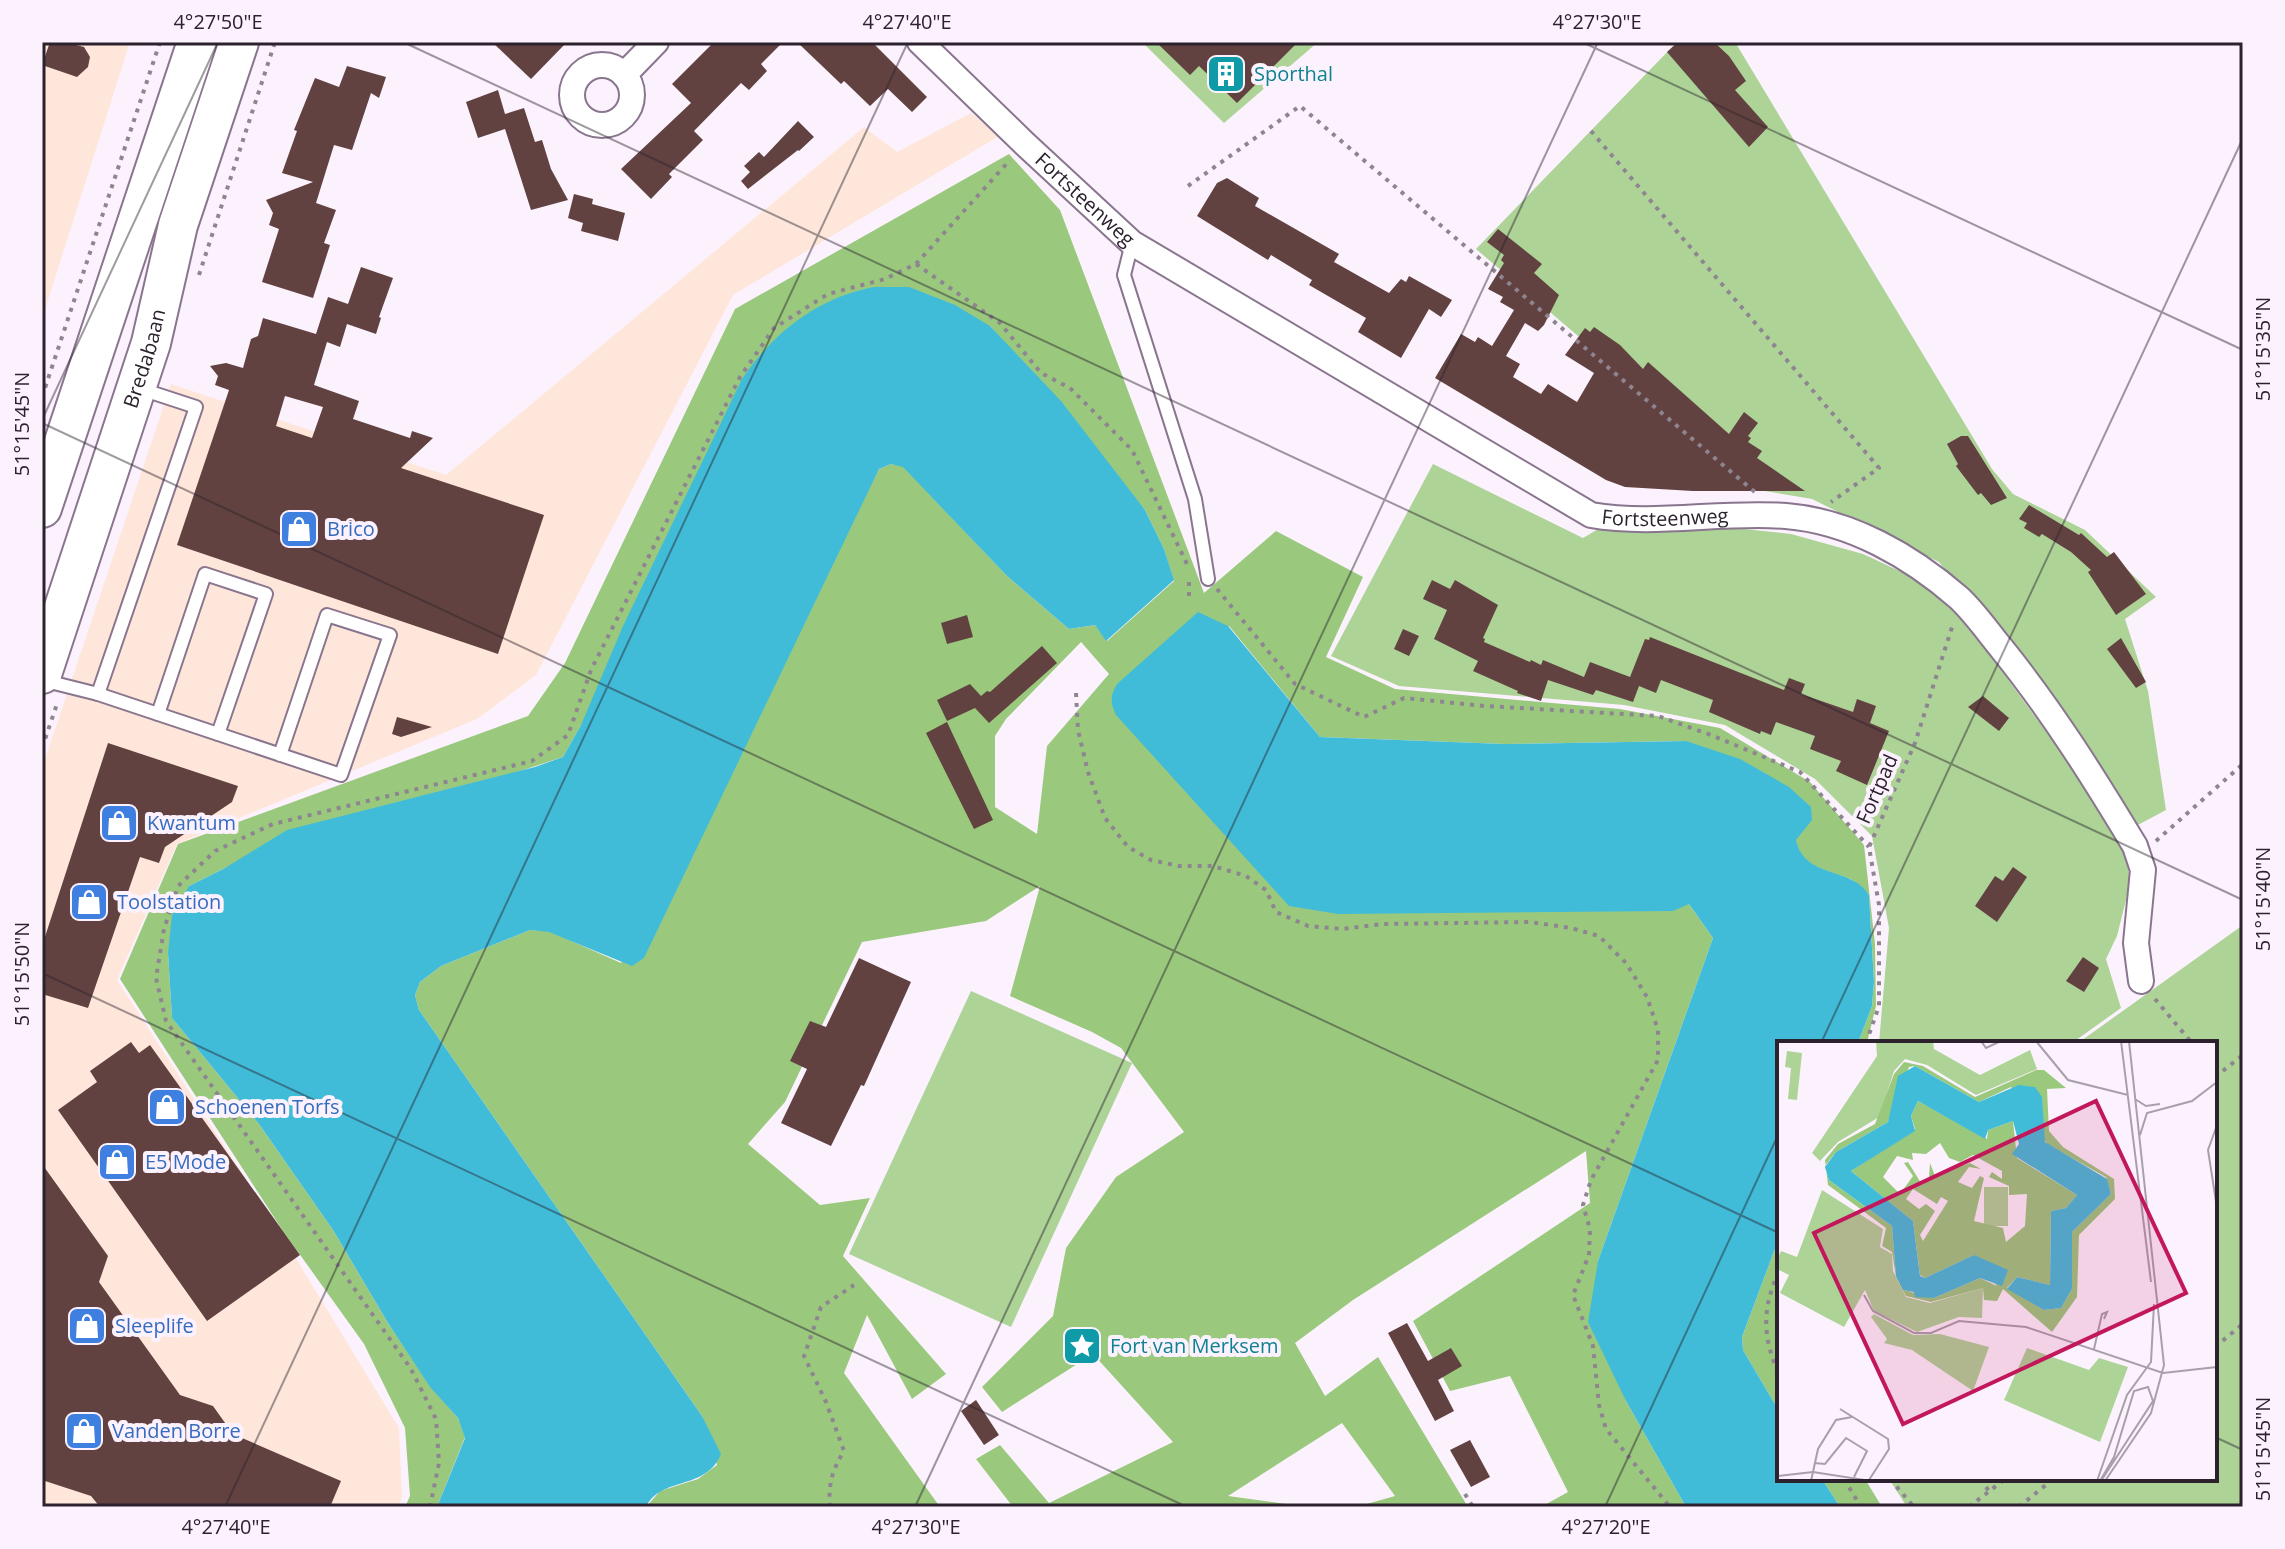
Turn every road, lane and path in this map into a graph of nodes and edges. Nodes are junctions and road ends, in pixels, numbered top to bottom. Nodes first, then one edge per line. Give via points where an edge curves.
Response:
1 (160, 42) edge
2 (197, 42) edge
3 (239, 42) edge
4 (656, 42) edge
5 (920, 42) edge
6 (624, 75) dead end
7 (1591, 131) dead end
8 (1025, 144) junction
9 (1188, 186) dead end
10 (1132, 243) junction
11 (916, 264) junction
12 (136, 387) junction
13 (42, 397) edge
14 (63, 445) junction
15 (109, 470) junction
16 (42, 508) edge
17 (1776, 516) junction
18 (1806, 519) junction
19 (1208, 579) joint
20 (1189, 596) dead end
21 (1961, 600) junction
22 (42, 677) edge
23 (1076, 693) dead end
24 (98, 694) junction
25 (158, 714) junction
26 (218, 734) junction
27 (280, 755) junction
28 (2243, 764) edge
29 (2135, 846) junction
30 (1869, 847) junction
31 (2141, 981) joint
32 (1867, 1041) edge
33 (2190, 1041) edge
34 (2243, 1055) edge
35 (2217, 1073) edge
36 (1777, 1276) edge
37 (854, 1285) dead end
38 (2243, 1324) edge
39 (2217, 1345) edge
40 (1777, 1370) edge
41 (1845, 1481) edge
42 (1892, 1481) edge
43 (1982, 1481) edge
44 (2002, 1481) edge
45 (2051, 1481) edge
46 (2211, 1481) edge
47 (2214, 1485) dead end
48 (1989, 1491) junction
49 (1465, 1494) dead end
50 (430, 1507) edge
51 (830, 1507) edge
52 (1473, 1507) edge
53 (1670, 1507) edge
54 (1861, 1507) edge
55 (1914, 1507) edge
56 (1969, 1507) edge
57 (2019, 1507) edge

1 - 13 path
2 - 14 main road
3 - 12 main road, Bredabaan via 178,225
4 - 6 street
5 - 8 street, Fortsteenweg
7 - 18 path via 1879,468
8 - 10 street, Fortsteenweg
8 - 11 path
9 - 17 path via 1300,106 1756,492
10 - 17 street, Fortsteenweg via 1591,515
10 - 19 lane via 1124,275 1195,499
11 - 20 path via 1000,323 1041,373 1070,388 1132,450 1189,566
11 - 50 path via 885,279 828,294 774,328 725,405 591,670 568,735 532,761 273,824 215,851 178,886 156,978 166,1021 411,1369 436,1419 439,1463
12 - 15 main road, Bredabaan
12 - 24 lane via 196,407
14 - 15 main road via 72,434 95,431 110,445
14 - 16 main road
15 - 22 main road, Bredabaan
17 - 18 street, Fortsteenweg
18 - 21 street, Fortsteenweg via 1883,546
19 - 30 path via 1295,684 1345,710 1364,717 1404,698 1658,716 1800,772
21 - 29 street, Fortsteenweg via 2047,709
21 - 30 path, Fortpad via 1915,743
22 - 24 lane
23 - 53 path via 1078,730 1105,818 1128,847 1151,860 1213,866 1246,876 1266,890 1276,912 1308,926 1530,922 1599,936 1626,963 1647,997 1658,1030 1658,1060 1591,1180 1583,1205 1590,1229 1589,1255 1573,1295 1593,1346 1606,1429
24 - 25 lane
25 - 26 lane
25 - 26 lane via 205,574 266,594
26 - 27 lane
27 - 27 lane via 327,615 390,635 341,775
28 - 29 path via 2154,844
29 - 31 street, Fortsteenweg via 2143,870 2136,943
30 - 32 path, Fortpad via 1879,905 1879,1006
31 - 33 path
34 - 35 path
36 - 40 path via 1766,1318 1767,1347
37 - 51 path via 821,1307 804,1356 844,1451 828,1487
38 - 39 path
41 - 54 path
42 - 55 path
43 - 48 path
44 - 48 path
45 - 57 path
46 - 47 path
48 - 56 path
49 - 52 path

